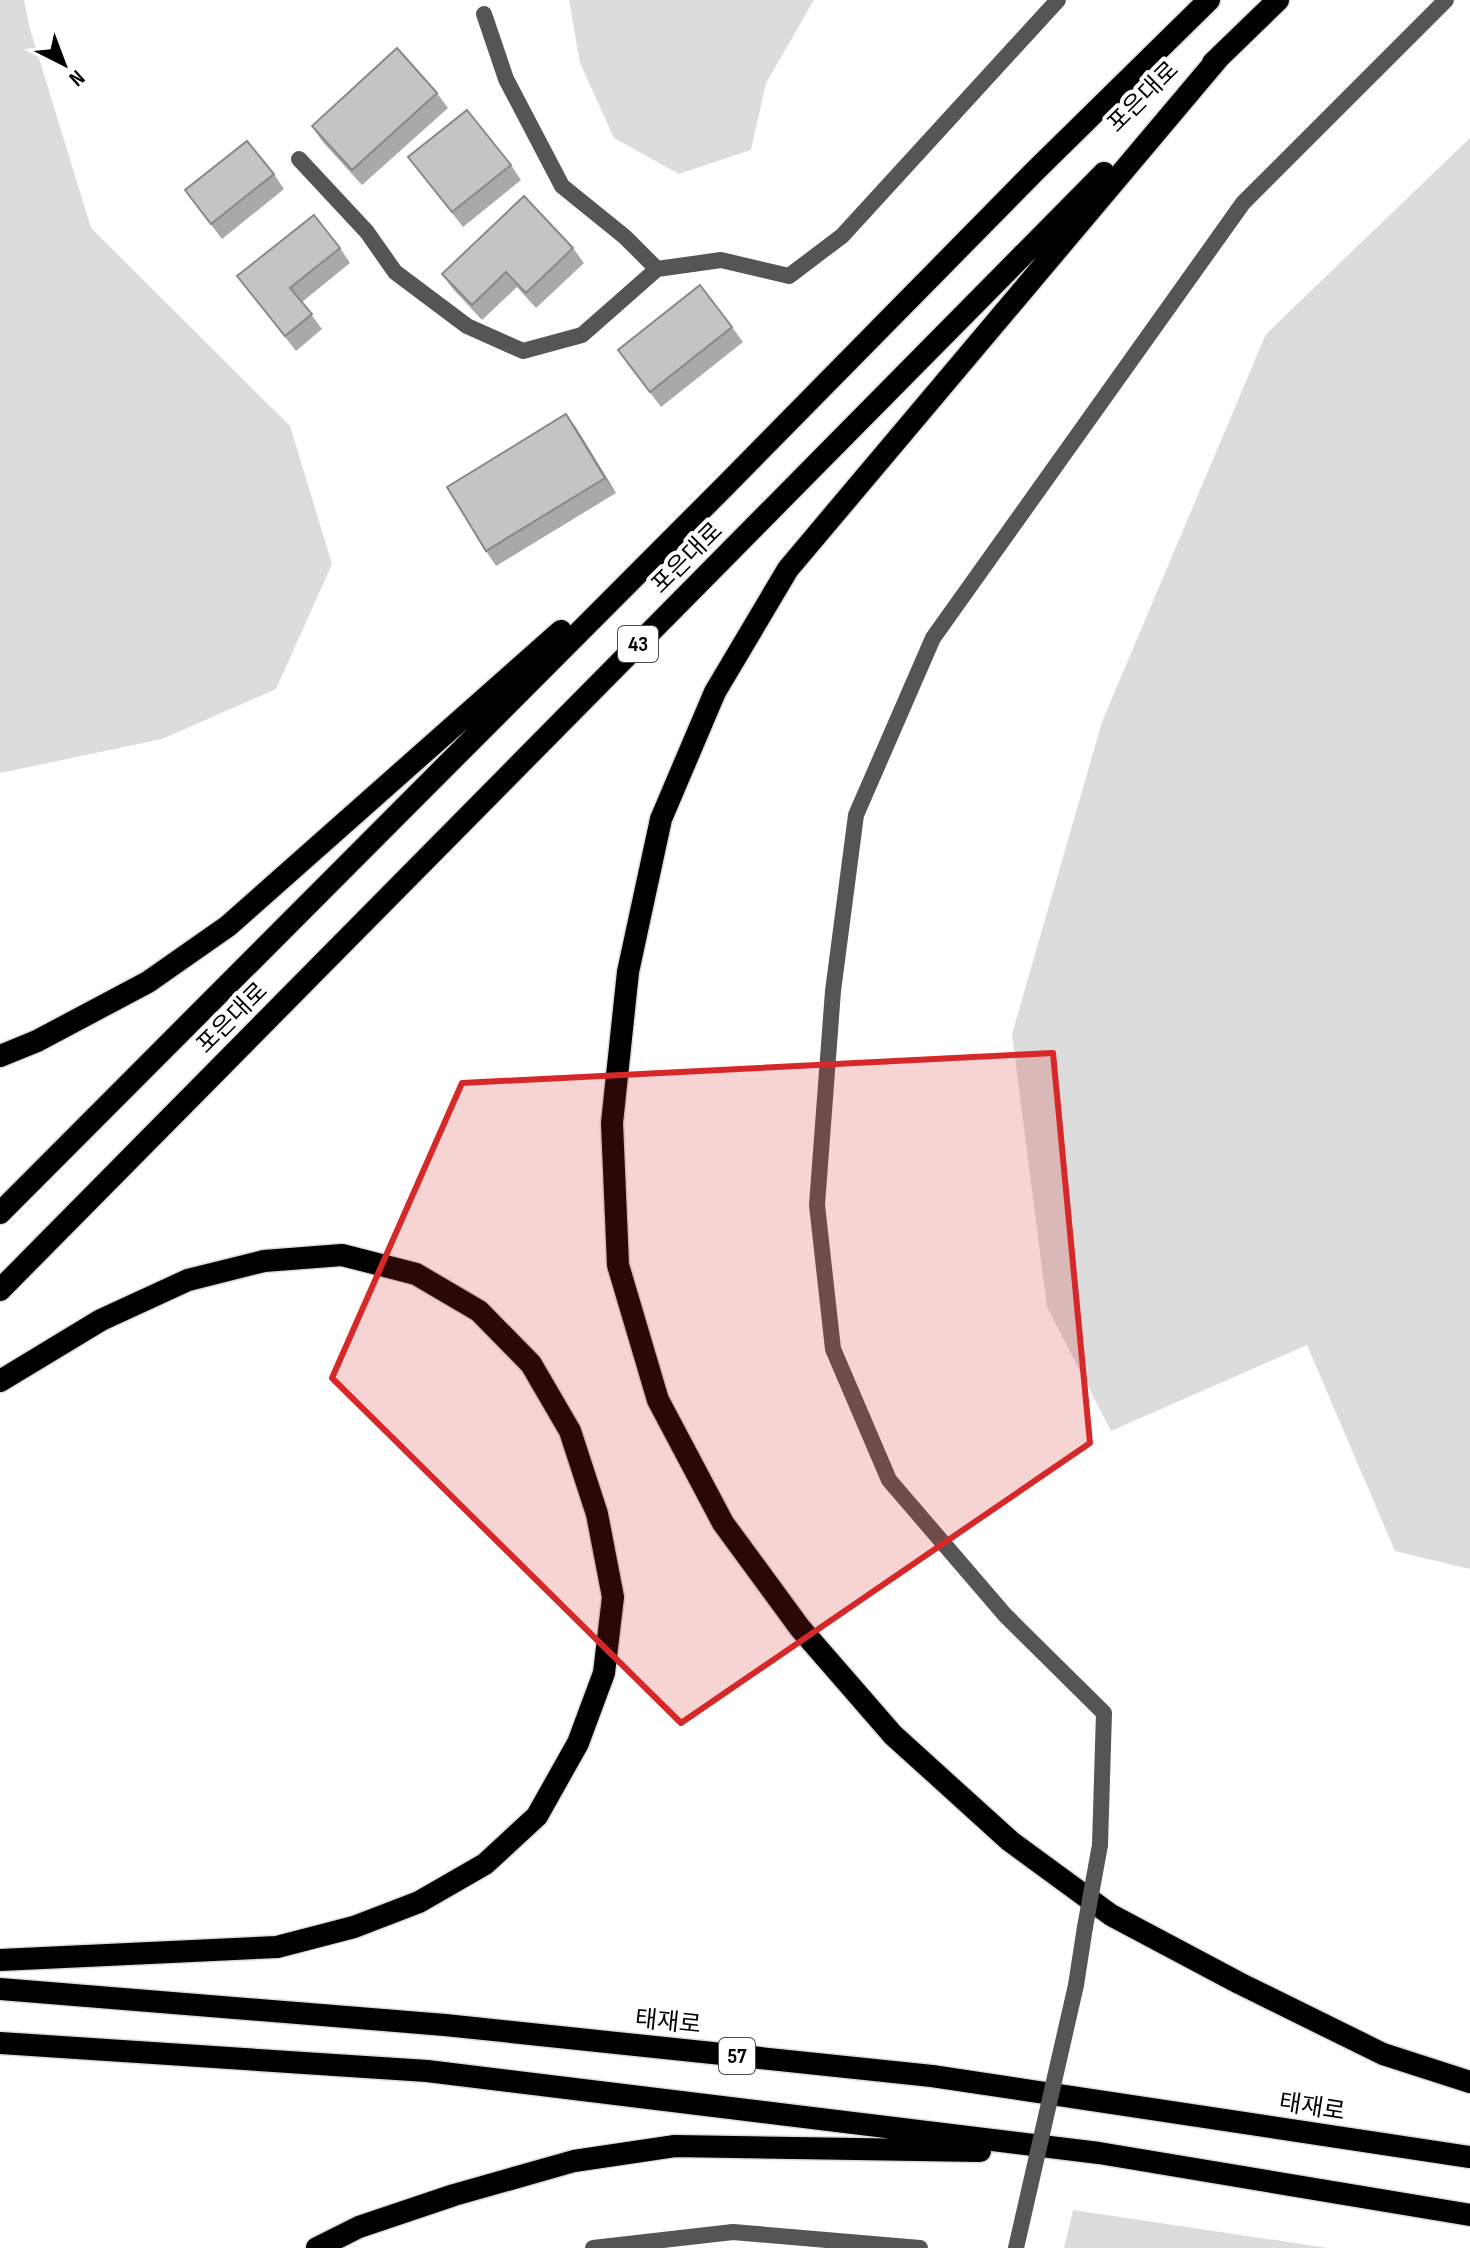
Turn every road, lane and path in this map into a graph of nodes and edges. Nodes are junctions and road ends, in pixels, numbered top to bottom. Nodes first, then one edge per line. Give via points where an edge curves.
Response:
1 (1058, 0) edge
2 (1209, 0) edge
3 (1278, 0) edge
4 (1446, 0) edge
5 (484, 14) dead end
6 (1221, 55) junction
7 (299, 159) dead end
8 (657, 269) junction
9 (726, 485) junction
10 (0, 1056) edge
11 (0, 1213) edge
12 (0, 1290) edge
13 (0, 1381) edge
14 (0, 1960) edge
15 (0, 1989) edge
16 (0, 2043) edge
17 (1470, 2082) edge
18 (1099, 2153) junction
19 (1470, 2157) edge
20 (1470, 2215) edge
21 (317, 2248) edge
22 (593, 2248) edge
23 (920, 2248) edge
24 (1016, 2248) edge

1 - 8 street via 842,236 789,276 721,260
2 - 9 highway, 포은대로 / 43
3 - 6 highway, 포은대로 / 43
4 - 24 street, bridge via 1243,203 933,638 856,815 833,991 817,1205 833,1349 889,1480 1005,1615 1104,1713 1100,1845 1076,1985
5 - 8 street via 506,79 562,186
6 - 12 highway, 포은대로 / 43
6 - 17 highway via 788,569 715,692 661,819 628,972 612,1123 618,1265 658,1400 723,1523 800,1628 893,1735 1010,1841 1111,1915 1383,2054
7 - 8 street via 367,232 395,272 467,326 523,351 582,335
9 - 10 highway via 228,926 148,982
9 - 11 highway, 포은대로 / 43
13 - 14 highway via 101,1320 188,1280 264,1261 342,1255 416,1274 479,1311 531,1364 570,1431 597,1514 613,1597 604,1673 578,1743 537,1816 485,1864 419,1902 354,1927 277,1947
15 - 19 highway, 태재로 / 57 via 445,2025 932,2076
16 - 18 highway, 57 via 427,2071
18 - 20 highway, 57
18 - 21 highway via 675,2146 574,2161 454,2195 359,2227
22 - 23 street via 733,2232

